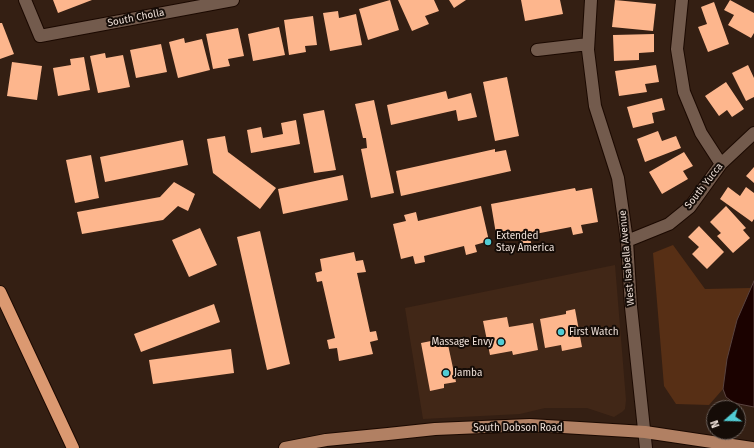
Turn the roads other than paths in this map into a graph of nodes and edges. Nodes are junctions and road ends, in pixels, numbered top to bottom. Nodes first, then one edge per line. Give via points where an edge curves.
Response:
1 (25, 0) edge
2 (233, 0) edge
3 (591, 0) edge
4 (682, 0) edge
5 (205, 2) edge
6 (588, 44) junction
7 (537, 50) dead end
8 (754, 133) edge
9 (720, 164) junction
10 (627, 241) junction
11 (0, 292) edge
12 (645, 432) junction
13 (73, 448) edge
14 (285, 448) edge
15 (646, 448) edge
16 (752, 448) edge

1 - 5 street, South Cholla via 40,36
2 - 5 street, South Cholla
3 - 6 street, West Isabella Avenue
4 - 9 street via 677,49 684,92 701,133
6 - 7 street
6 - 10 street, West Isabella Avenue via 595,106 618,178
8 - 9 street, South Yucca
9 - 10 street, South Yucca via 690,207 670,224
10 - 12 street, West Isabella Avenue via 631,307
11 - 13 highway
12 - 14 main road, South Dobson Road via 530,425 326,440
12 - 15 street, West Isabella Avenue
12 - 16 main road, South Dobson Road

